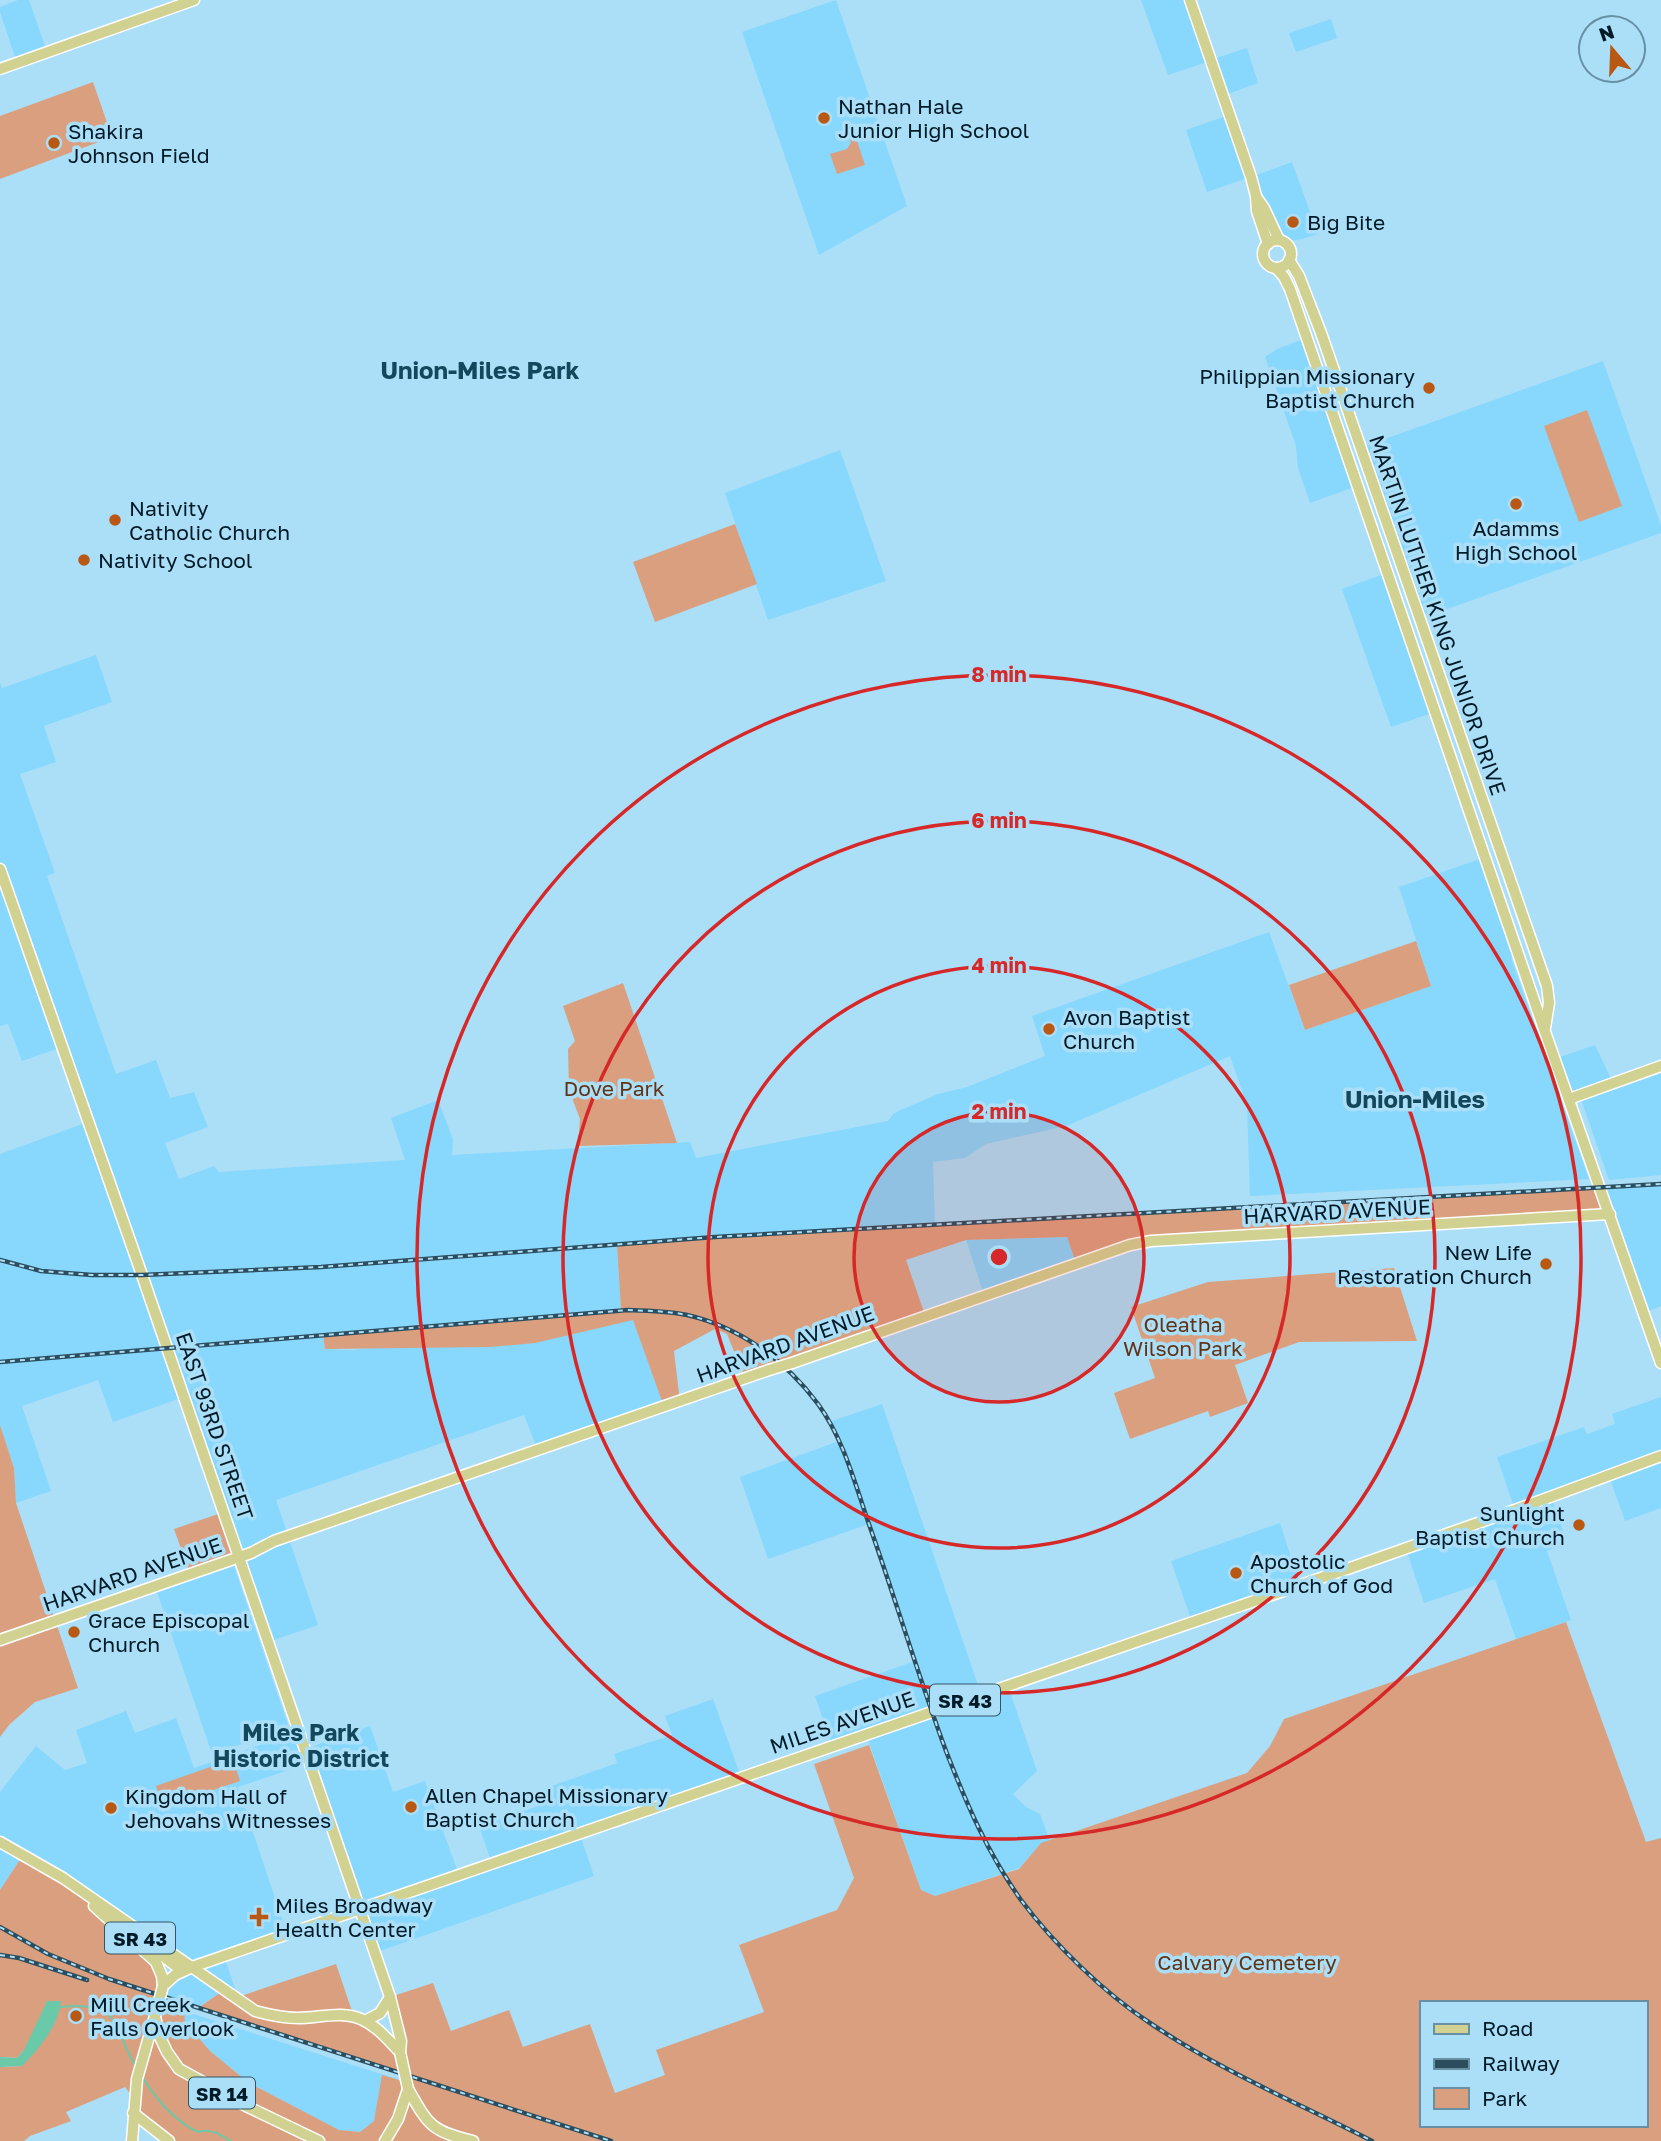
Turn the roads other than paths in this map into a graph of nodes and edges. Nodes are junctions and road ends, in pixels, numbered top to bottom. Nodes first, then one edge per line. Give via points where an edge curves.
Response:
1 (194, 0) edge
2 (1190, 0) edge
3 (0, 69) edge
4 (1273, 242) junction
5 (1289, 260) junction
6 (1276, 268) junction
7 (0, 869) edge
8 (1555, 1003) dead end
9 (1547, 1017) junction
10 (1545, 1031) junction
11 (1661, 1066) edge
12 (1569, 1099) junction
13 (1610, 1214) junction
14 (1661, 1363) edge
15 (1661, 1456) edge
16 (239, 1557) junction
17 (0, 1640) edge
18 (0, 1842) edge
19 (68, 1882) junction
20 (89, 1903) junction
21 (360, 1909) junction
22 (192, 1966) junction
23 (163, 1986) junction
24 (390, 1997) junction
25 (155, 2016) junction
26 (365, 2021) junction
27 (400, 2052) junction
28 (408, 2089) junction
29 (133, 2113) junction
30 (132, 2141) edge
31 (169, 2141) edge
32 (319, 2141) edge
33 (385, 2141) edge
34 (473, 2141) edge

1 - 3 main road
2 - 4 main road via 1256,196 1257,211
4 - 5 main road via 1289,247
4 - 6 main road via 1263,251 1264,259
5 - 6 main road
5 - 9 main road, MARTIN LUTHER KING JUNIOR DRIVE via 1321,333 1547,986
6 - 10 main road, MARTIN LUTHER KING JUNIOR DRIVE via 1290,289
7 - 16 main road, EAST 93RD STREET
8 - 9 main road
9 - 10 main road
10 - 12 main road, MARTIN LUTHER KING JUNIOR DRIVE
11 - 12 main road
12 - 13 main road, MARTIN LUTHER KING JUNIOR DRIVE
13 - 14 main road, MARTIN LUTHER KING JUNIOR DRIVE
13 - 16 main road, HARVARD AVENUE, bridge via 1130,1244
15 - 21 main road, MILES AVENUE / SR 43
16 - 17 main road, HARVARD AVENUE
16 - 21 main road, EAST 93RD STREET
18 - 19 main road
19 - 20 main road
19 - 22 main road
20 - 22 main road, SR 43 via 169,1962
20 - 23 main road via 156,1962
21 - 22 main road, MILES AVENUE / SR 43
21 - 24 main road, EAST 93RD STREET
22 - 23 main road, MILES AVENUE
22 - 26 main road via 255,2011 287,2018 339,2015
23 - 25 main road, bridge
24 - 26 main road via 380,2013
24 - 27 main road, EAST 93RD STREET
25 - 29 main road via 136,2080
25 - 32 main road, SR 14 via 167,2052 180,2069
26 - 27 main road
27 - 28 main road, EAST 93RD STREET, bridge
28 - 33 main road
28 - 34 main road, EAST 93RD STREET via 425,2119 438,2130
29 - 30 main road
29 - 31 main road

